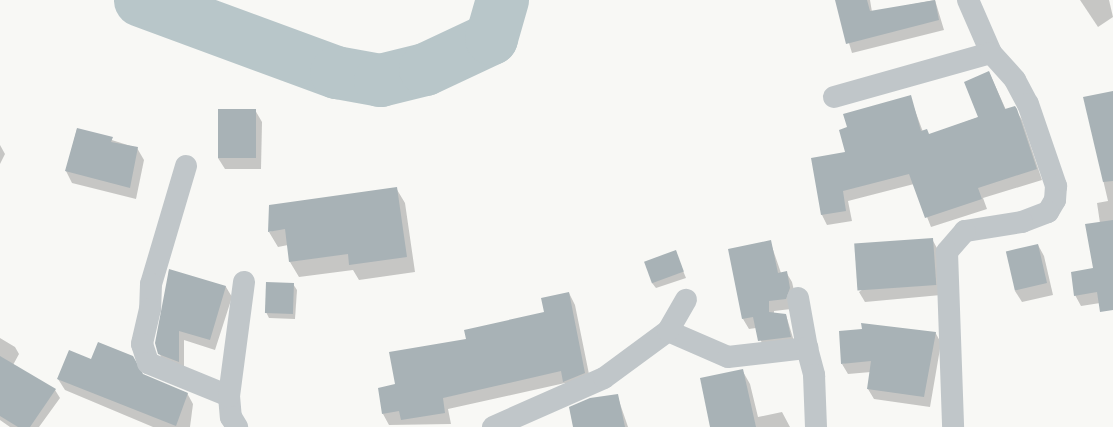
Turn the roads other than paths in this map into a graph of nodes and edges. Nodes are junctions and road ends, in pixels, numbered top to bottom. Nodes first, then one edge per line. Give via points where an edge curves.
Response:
1 (968, 0) edge
2 (991, 53) junction
3 (834, 97) dead end
4 (186, 166) dead end
5 (244, 282) dead end
6 (798, 298) dead end
7 (686, 300) dead end
8 (668, 331) junction
9 (807, 348) junction
10 (229, 396) junction
11 (237, 427) edge
12 (493, 427) edge
13 (816, 427) edge
14 (953, 427) edge

1 - 2 street
2 - 3 street
2 - 14 street via 1016,80 1028,104 1056,186 1055,200 1048,212 1022,222 965,231 947,252
4 - 10 street via 151,284 142,344 148,363
5 - 10 street
6 - 9 street
7 - 8 street
8 - 9 street via 728,357
8 - 12 street via 604,378
9 - 13 street via 814,375
10 - 11 street via 231,417

